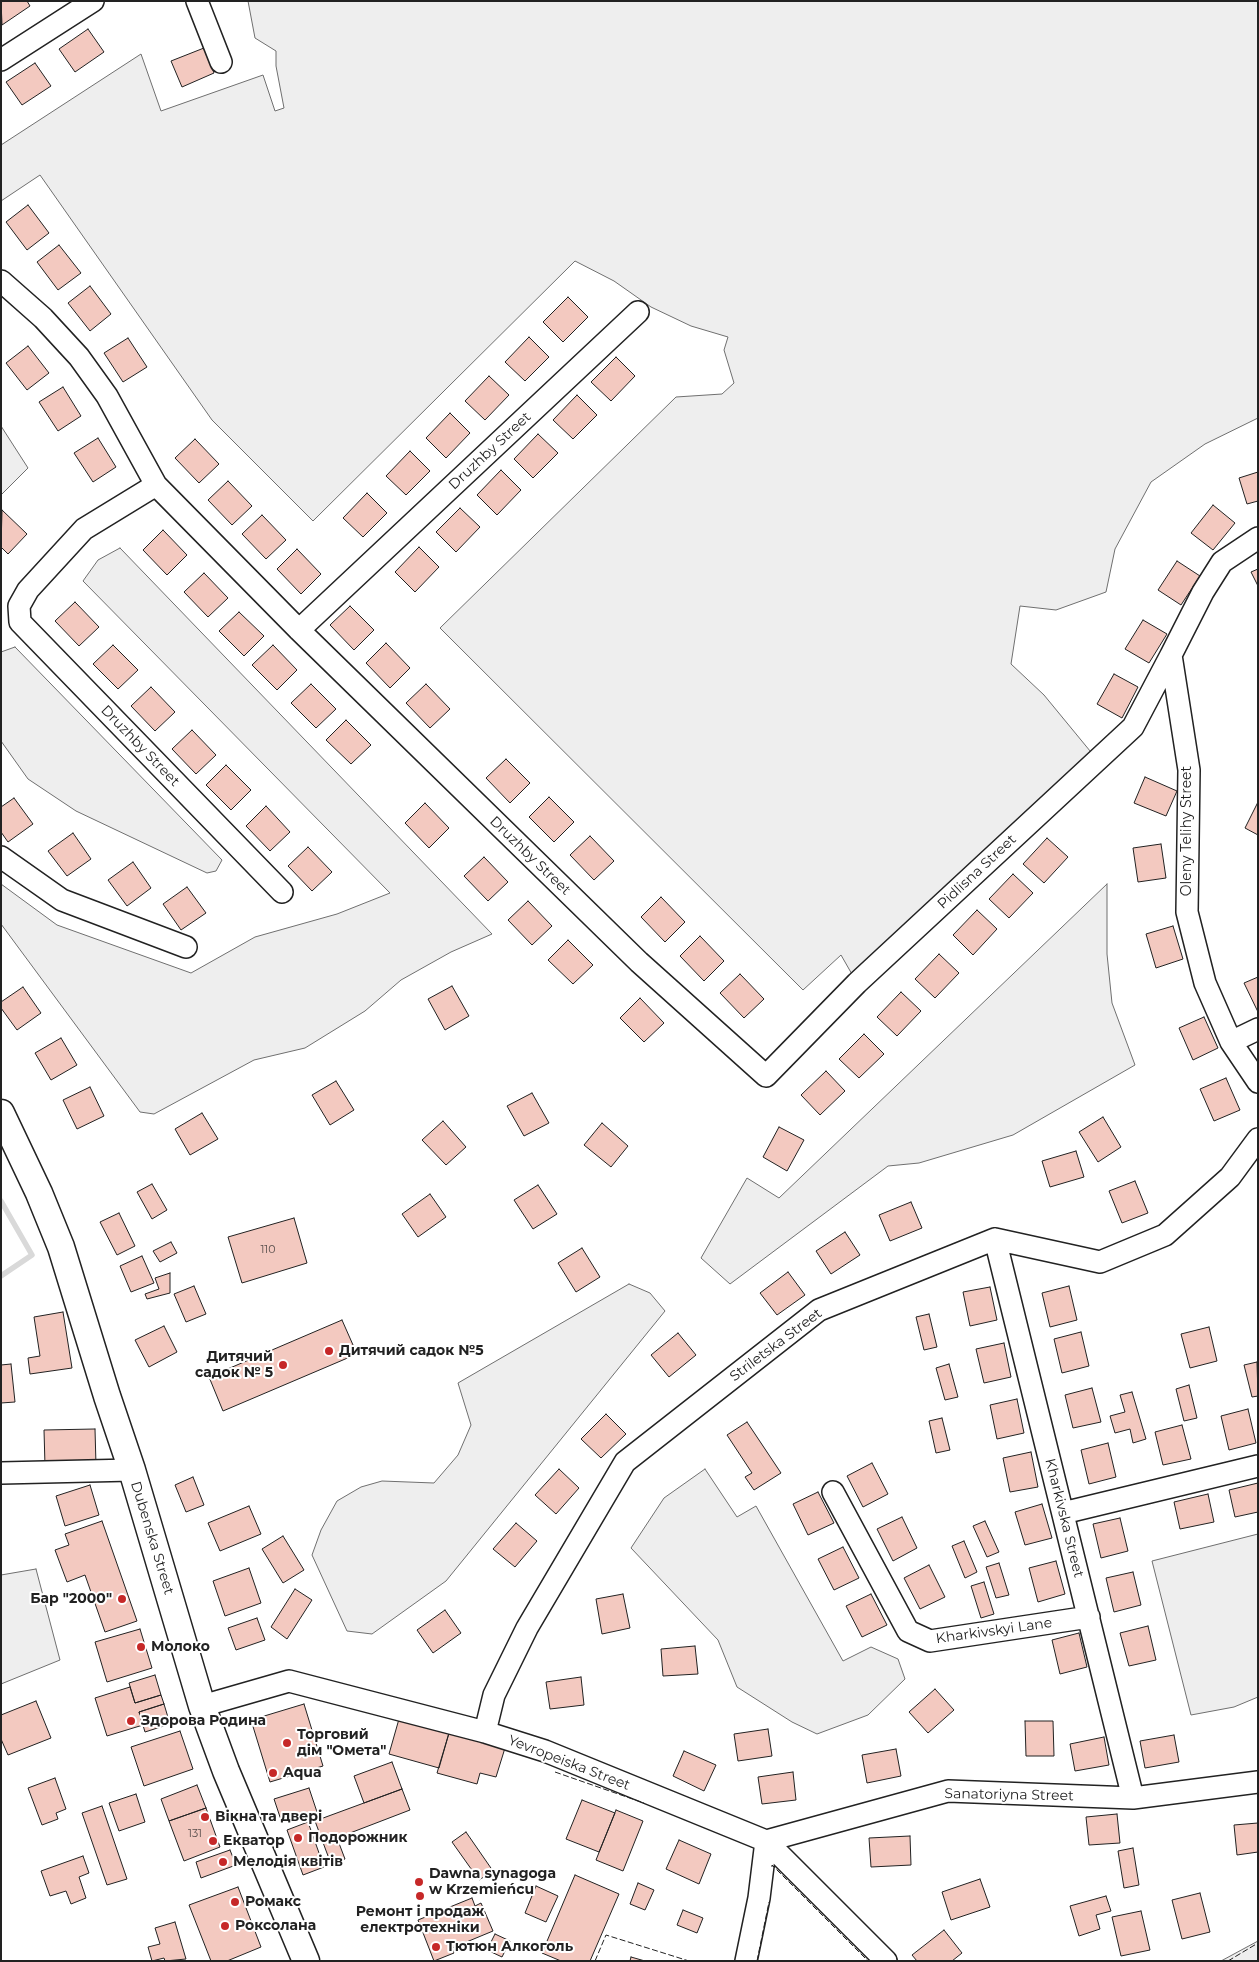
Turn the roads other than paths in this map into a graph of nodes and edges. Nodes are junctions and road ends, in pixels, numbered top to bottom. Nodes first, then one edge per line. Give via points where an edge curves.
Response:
1 (93, 1) edge
2 (197, 1) edge
3 (1, 60) edge
4 (221, 62) dead end
5 (1, 280) edge
6 (638, 312) dead end
7 (156, 486) junction
8 (1258, 538) edge
9 (10, 626) edge
10 (299, 630) junction
11 (1171, 656) junction
12 (1, 856) edge
13 (282, 892) dead end
14 (186, 947) dead end
15 (1258, 1029) edge
16 (1231, 1042) junction
17 (766, 1076) joint
18 (1258, 1082) edge
19 (3, 1121) edge
20 (1258, 1139) edge
21 (995, 1238) junction
22 (1258, 1466) edge
23 (132, 1470) junction
24 (1, 1473) edge
25 (833, 1492) dead end
26 (1063, 1513) junction
27 (1088, 1617) junction
28 (202, 1706) junction
29 (485, 1732) junction
30 (1258, 1782) edge
31 (1133, 1798) junction
32 (766, 1841) junction
33 (306, 1961) edge
34 (746, 1961) edge
35 (886, 1961) edge

1 - 3 street
2 - 4 street
5 - 7 street, Druzhby Street via 79,357 107,396
6 - 10 street, Druzhby Street
7 - 9 street, Druzhby Street via 84,529 28,590
7 - 10 street, Druzhby Street
8 - 11 street via 1222,562
9 - 13 street, Druzhby Street
10 - 17 street, Druzhby Street via 639,962
11 - 16 street, Oleny Telihy Street via 1189,770 1187,912 1205,983
11 - 17 street, Pidlisna Street via 1133,727 857,983
12 - 14 street via 62,900
15 - 16 street
16 - 18 street, Oleny Telihy Street
19 - 23 main road, Dubenska Street via 61,1247
20 - 21 street via 1230,1177 1166,1235 1100,1262
21 - 26 street, Kharkivska Street
21 - 29 street, Striletska Street via 819,1310 625,1462 527,1628 494,1695
22 - 26 street
23 - 24 street
23 - 28 main road, Dubenska Street
25 - 27 street, Kharkivskyi Lane via 908,1631 930,1640
26 - 27 street, Kharkivska Street
27 - 31 street, Kharkivska Street
28 - 29 street, Yevropeiska Street via 289,1681
28 - 33 main road, Dubenska Street
29 - 32 street, Yevropeiska Street via 545,1751
30 - 31 street, Sanatoriyna Street
31 - 32 street, Sanatoriyna Street via 948,1791
32 - 34 street
32 - 35 street, Yevropeiska Street

